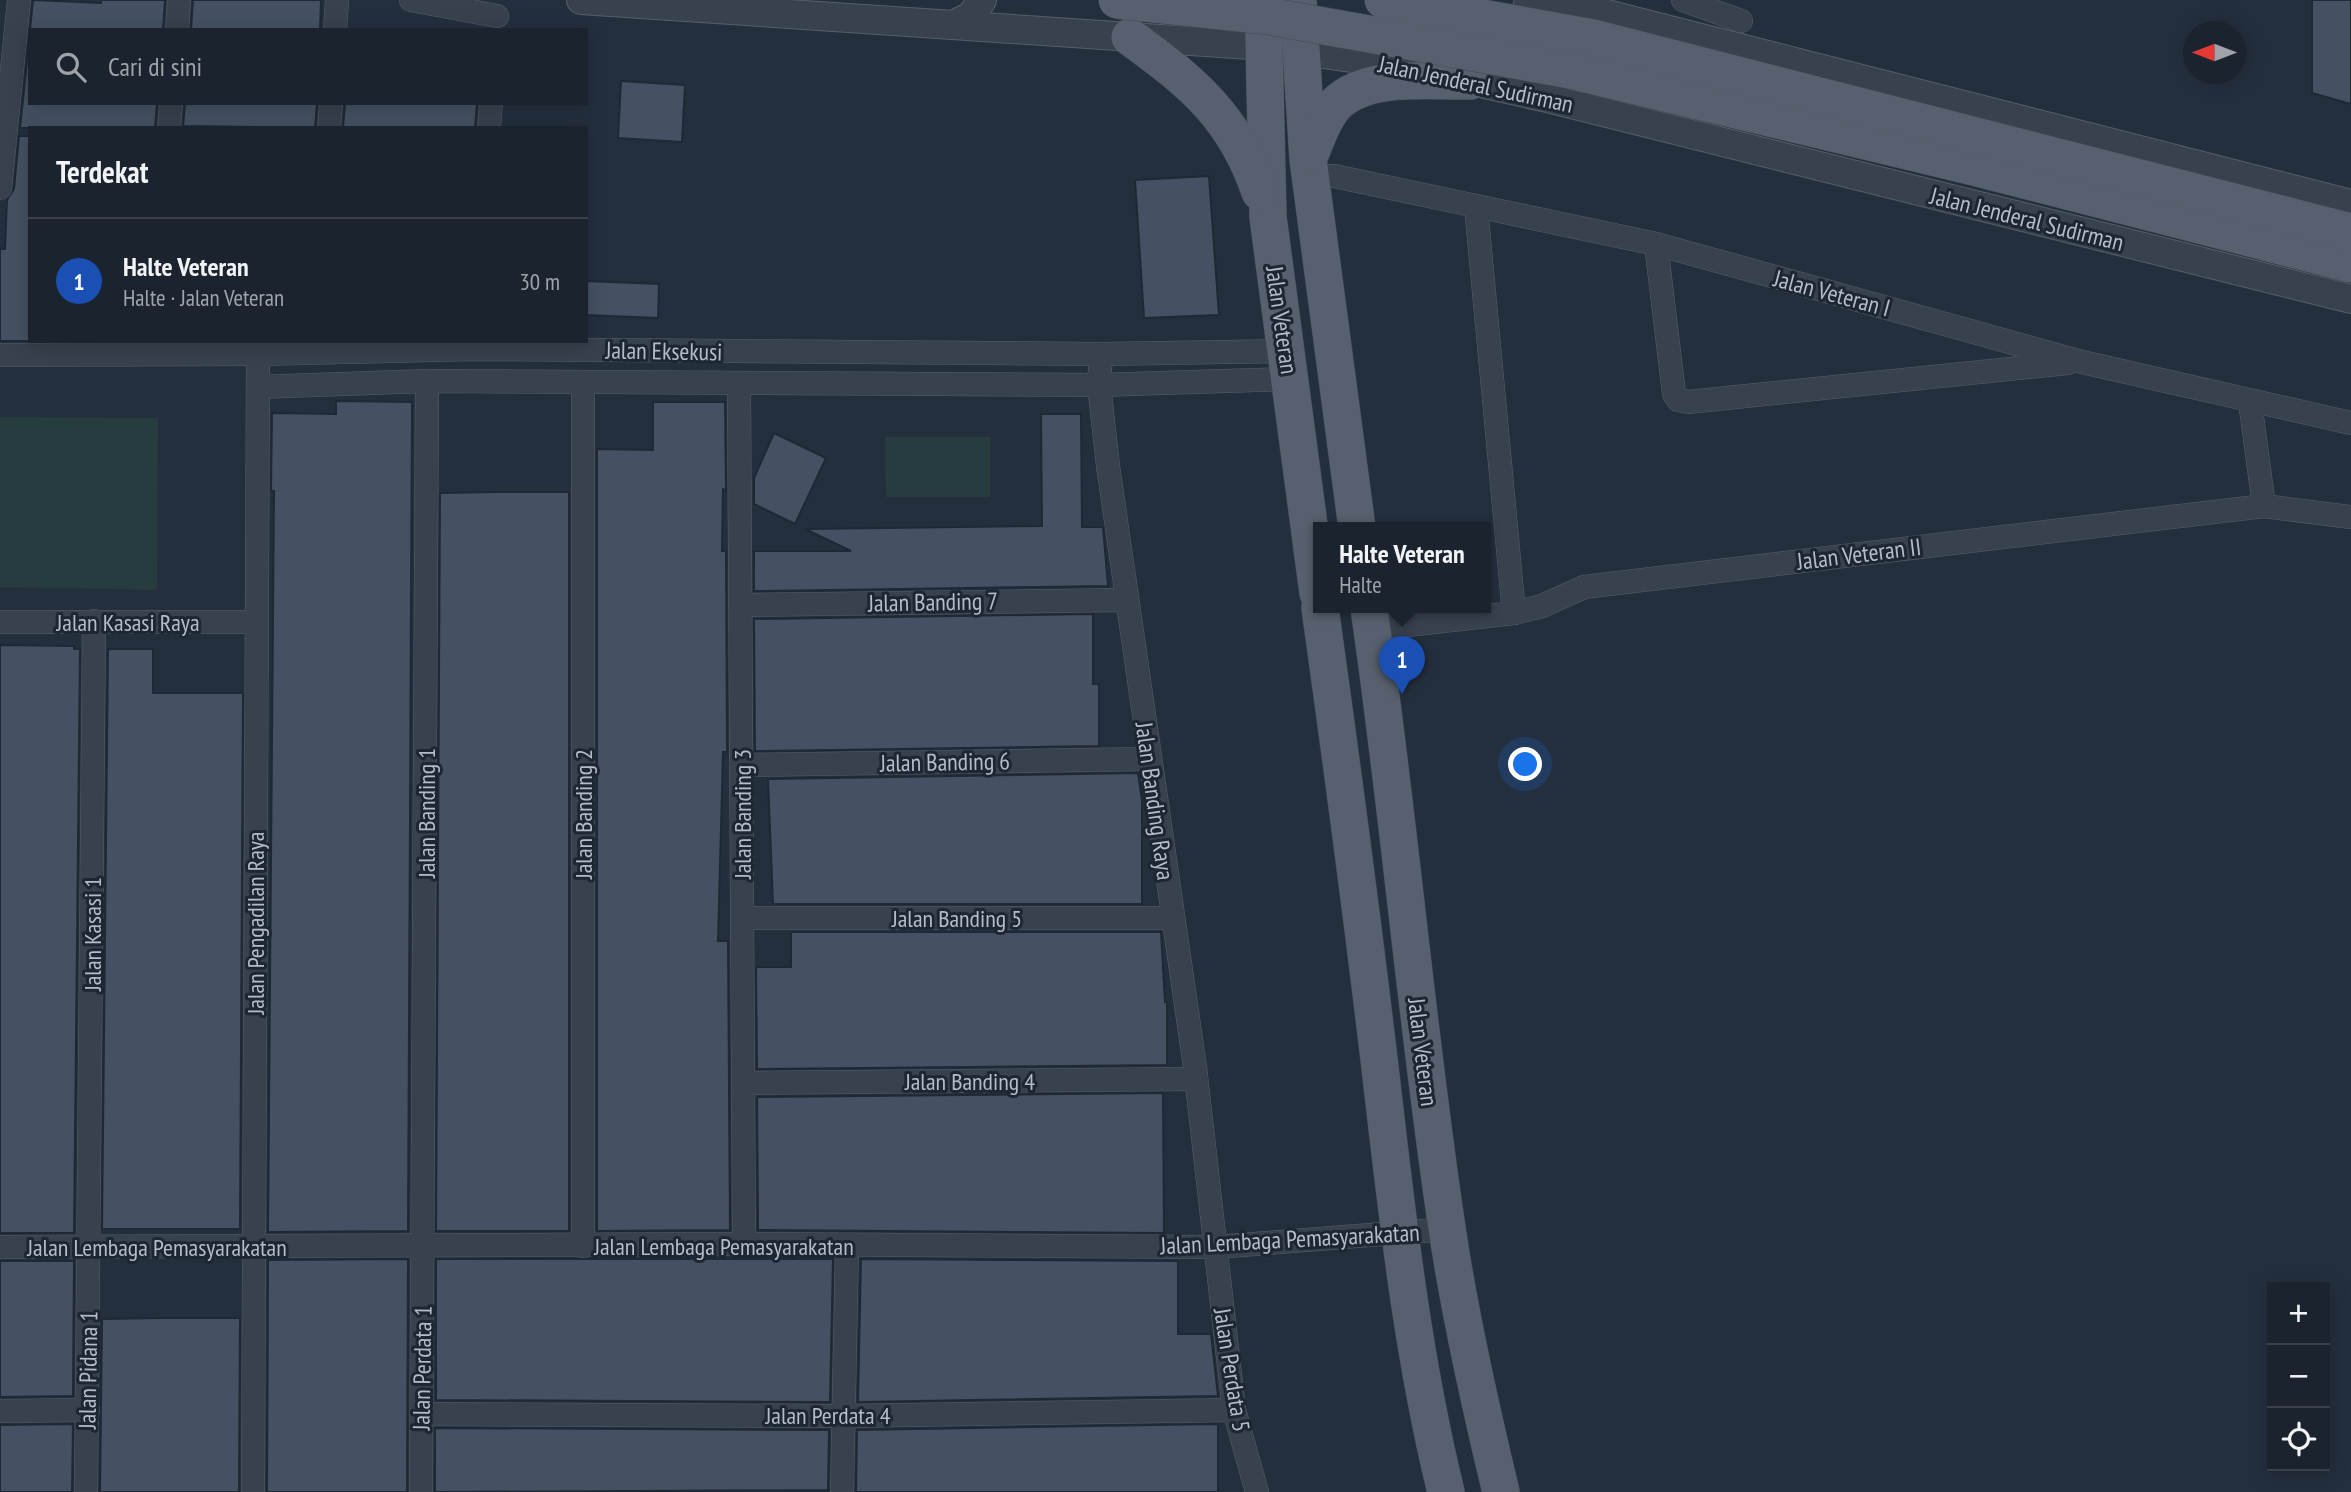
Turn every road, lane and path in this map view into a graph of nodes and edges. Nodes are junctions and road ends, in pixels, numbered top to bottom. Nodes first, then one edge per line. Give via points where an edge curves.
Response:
1 (19, 0) edge
2 (179, 0) edge
3 (337, 0) edge
4 (411, 0) edge
5 (581, 0) edge
6 (982, 0) edge
7 (1117, 0) edge
8 (1263, 0) edge
9 (1298, 0) edge
10 (1383, 0) edge
11 (1529, 0) edge
12 (1552, 0) edge
13 (1683, 0) edge
14 (497, 15) edge
15 (1741, 22) edge
16 (953, 25) junction
17 (177, 28) edge
18 (335, 28) edge
19 (1130, 37) junction
20 (1282, 48) junction
21 (1470, 81) junction
22 (1507, 89) junction
23 (171, 105) edge
24 (331, 105) edge
25 (491, 105) edge
26 (169, 126) edge
27 (329, 126) edge
28 (489, 126) edge
29 (1309, 167) junction
30 (0, 188) edge
31 (2351, 204) edge
32 (1476, 207) junction
33 (1268, 217) junction
34 (2351, 232) edge
35 (1656, 244) junction
36 (2351, 264) edge
37 (2351, 299) edge
38 (477, 345) edge
39 (313, 347) edge
40 (152, 348) edge
41 (258, 354) junction
42 (1101, 354) junction
43 (0, 355) edge
44 (2082, 362) junction
45 (1288, 365) junction
46 (427, 381) junction
47 (583, 382) junction
48 (739, 384) junction
49 (1099, 385) junction
50 (258, 387) junction
51 (2250, 402) junction
52 (2351, 423) edge
53 (2264, 506) junction
54 (2351, 517) edge
55 (1356, 522) edge
56 (1313, 555) edge
57 (1126, 600) junction
58 (740, 605) junction
59 (1321, 613) edge
60 (1514, 613) junction
61 (1370, 619) edge
62 (94, 621) junction
63 (0, 622) edge
64 (256, 622) junction
65 (1388, 749) junction
66 (1341, 758) junction
67 (1149, 759) junction
68 (742, 765) junction
69 (743, 918) junction
70 (1171, 918) junction
71 (1196, 1079) junction
72 (744, 1083) junction
73 (1447, 1229) junction
74 (1399, 1235) junction
75 (424, 1244) junction
76 (744, 1244) junction
77 (847, 1245) junction
78 (583, 1246) junction
79 (0, 1247) edge
80 (1216, 1247) junction
81 (90, 1248) junction
82 (254, 1248) junction
83 (88, 1410) junction
84 (1234, 1410) junction
85 (0, 1411) edge
86 (422, 1414) junction
87 (842, 1416) junction
88 (86, 1492) edge
89 (253, 1492) edge
90 (421, 1492) edge
91 (842, 1492) edge
92 (1257, 1492) edge
93 (1446, 1492) edge
94 (1501, 1492) edge

1 - 30 street
2 - 17 street
3 - 18 street
4 - 14 street
5 - 16 street, Jalan Jenderal Sudirman
6 - 16 street via 971,16
7 - 36 main road, Jalan Jenderal Sudirman, bridge via 1268,16 1565,69
8 - 20 main road
9 - 20 main road
10 - 34 main road, bridge via 1593,38
11 - 22 street
12 - 15 street
13 - 15 street
15 - 31 street
16 - 19 street, Jalan Jenderal Sudirman
19 - 20 street, Jalan Jenderal Sudirman
19 - 33 main road via 1194,85 1217,110 1248,161
20 - 21 street, Jalan Jenderal Sudirman via 1395,64
20 - 29 main road, Jalan Veteran
20 - 33 main road, Jalan Veteran
21 - 22 street, Jalan Jenderal Sudirman
21 - 29 main road via 1381,83 1354,91 1322,124
22 - 37 street, Jalan Jenderal Sudirman
23 - 26 street
24 - 27 street
25 - 28 street
29 - 32 street, Jalan Veteran I
29 - 55 main road, Jalan Veteran
32 - 35 street, Jalan Veteran I
32 - 60 street
33 - 45 main road, Jalan Veteran
35 - 44 street, Jalan Veteran I
35 - 44 street via 1678,400
38 - 39 street, Jalan Eksekusi
38 - 42 street, Jalan Eksekusi
39 - 41 street, Jalan Eksekusi
40 - 41 street, Jalan Eksekusi
40 - 43 street, Jalan Eksekusi
41 - 50 street, Jalan Pengadilan Raya
42 - 45 street, Jalan Eksekusi
42 - 49 street, Jalan Banding Raya
44 - 51 street, Jalan Veteran I
45 - 49 street, Jalan Eksekusi
45 - 56 main road, Jalan Veteran
46 - 47 street, Jalan Eksekusi
46 - 50 street, Jalan Eksekusi
46 - 75 street, Jalan Banding 1
47 - 48 street, Jalan Eksekusi
47 - 78 street, Jalan Banding 2
48 - 49 street, Jalan Eksekusi
48 - 58 street, Jalan Banding 3
49 - 57 street, Jalan Banding Raya
50 - 64 street, Jalan Pengadilan Raya
51 - 52 street, Jalan Veteran I
51 - 53 street
53 - 54 street, Jalan Veteran II
53 - 60 street, Jalan Veteran II via 1584,587
57 - 58 street, Jalan Banding 7
57 - 67 street, Jalan Banding Raya
58 - 68 street, Jalan Banding 3
59 - 66 main road, Jalan Veteran
60 - 61 street, Jalan Veteran II
61 - 65 main road, Jalan Veteran
62 - 63 street, Jalan Kasasi Raya
62 - 64 street, Jalan Kasasi Raya
62 - 81 street, Jalan Kasasi 1
64 - 82 street, Jalan Pengadilan Raya
65 - 66 main road
65 - 73 main road, Jalan Veteran
66 - 74 main road, Jalan Veteran
67 - 68 street, Jalan Banding 6
67 - 70 street, Jalan Banding Raya
68 - 69 street, Jalan Banding 3
69 - 70 street, Jalan Banding 5
69 - 72 street, Jalan Banding 3
70 - 71 street, Jalan Banding Raya
71 - 72 street, Jalan Banding 4
71 - 80 street, Jalan Banding Raya
72 - 76 street, Jalan Banding 3
73 - 74 street, Jalan Lembaga Pemasyarakatan
73 - 94 main road, Jalan Veteran
74 - 80 street, Jalan Lembaga Pemasyarakatan
74 - 93 main road, Jalan Veteran via 1421,1375
75 - 78 street, Jalan Lembaga Pemasyarakatan
75 - 82 street, Jalan Lembaga Pemasyarakatan
75 - 86 street, Jalan Perdata 1
76 - 77 street, Jalan Lembaga Pemasyarakatan
76 - 78 street, Jalan Lembaga Pemasyarakatan
77 - 80 street, Jalan Lembaga Pemasyarakatan
77 - 87 street
79 - 81 street, Jalan Lembaga Pemasyarakatan
80 - 84 street, Jalan Perdata 5
81 - 82 street, Jalan Lembaga Pemasyarakatan
81 - 83 street, Jalan Pidana 1
82 - 89 street, Jalan Pengadilan Raya
83 - 85 street
83 - 88 street, Jalan Pidana 1
84 - 87 street, Jalan Perdata 4
84 - 92 street, Jalan Perdata 5
86 - 87 street, Jalan Perdata 4
86 - 90 street, Jalan Perdata 1
87 - 91 street

